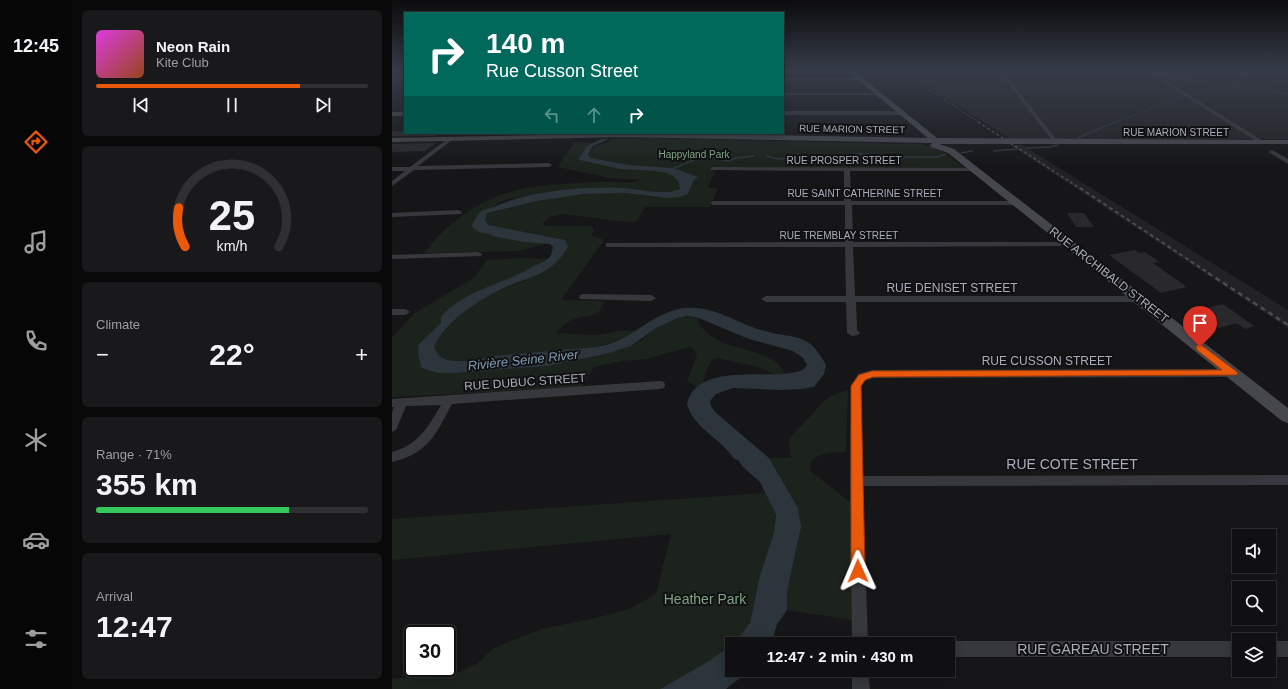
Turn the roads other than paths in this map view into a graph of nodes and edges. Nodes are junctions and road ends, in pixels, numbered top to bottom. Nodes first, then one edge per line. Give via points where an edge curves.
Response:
1 (889, 102) edge
2 (1024, 102) edge
3 (1198, 102) edge
4 (784, 113) edge
5 (902, 113) junction
6 (392, 114) edge
7 (404, 114) edge
8 (926, 133) junction
9 (455, 134) edge
10 (462, 134) edge
11 (757, 135) edge
12 (485, 138) junction
13 (431, 139) junction
14 (450, 139) junction
15 (392, 140) edge
16 (911, 140) junction
17 (962, 141) junction
18 (1056, 142) junction
19 (1261, 142) junction
20 (1288, 142) edge
21 (946, 146) junction
22 (1272, 152) dead end
23 (1288, 162) edge
24 (549, 165) dead end
25 (392, 169) edge
26 (411, 169) junction
27 (713, 169) dead end
28 (847, 170) junction
29 (975, 170) junction
30 (392, 184) edge
31 (713, 203) dead end
32 (848, 203) junction
33 (1017, 203) junction
34 (458, 212) dead end
35 (392, 215) edge
36 (1069, 244) junction
37 (609, 245) dead end
38 (849, 245) junction
39 (478, 254) dead end
40 (392, 257) edge
41 (583, 296) dead end
42 (651, 298) dead end
43 (766, 299) dead end
44 (1139, 299) junction
45 (851, 300) junction
46 (392, 312) edge
47 (405, 312) dead end
48 (855, 333) dead end
49 (1233, 373) junction
50 (660, 385) dead end
51 (449, 400) junction
52 (397, 402) edge
53 (1288, 417) edge
54 (392, 427) edge
55 (392, 457) edge
56 (1288, 480) edge
57 (856, 481) junction
58 (860, 637) edge
59 (955, 649) edge
60 (1232, 649) edge
61 (1276, 649) edge
62 (1288, 649) edge
63 (860, 677) edge
64 (861, 689) edge

1 - 5 main road, RUE ARCHIBALD STREET
2 - 18 street
3 - 19 street
4 - 5 street
5 - 8 main road, RUE ARCHIBALD STREET
5 - 21 main road, RUE ARCHIBALD STREET via 908,114
6 - 7 main road
8 - 16 main road
8 - 21 main road, RUE ARCHIBALD STREET
9 - 13 main road
10 - 12 main road
11 - 12 main road, RUE MARION STREET
11 - 16 main road, RUE MARION STREET
12 - 14 main road, RUE MARION STREET
13 - 14 main road, RUE MARION STREET
13 - 15 main road, RUE MARION STREET
14 - 26 street
16 - 21 main road
17 - 18 main road, RUE MARION STREET
17 - 21 main road
17 - 21 main road
18 - 19 main road, RUE MARION STREET
19 - 20 main road, RUE MARION STREET
21 - 29 main road, RUE ARCHIBALD STREET
22 - 23 street
24 - 26 street
25 - 26 street
26 - 30 street
27 - 28 street, RUE PROSPER STREET
28 - 29 street, RUE PROSPER STREET
28 - 32 street
29 - 33 main road, RUE ARCHIBALD STREET
31 - 32 street, RUE SAINT CATHERINE STREET
32 - 33 street, RUE SAINT CATHERINE STREET
32 - 38 street
33 - 36 main road, RUE ARCHIBALD STREET
34 - 35 street
36 - 38 street, RUE TREMBLAY STREET
36 - 44 main road, RUE ARCHIBALD STREET
37 - 38 street, RUE TREMBLAY STREET
38 - 45 street
39 - 40 street
41 - 42 street
43 - 45 street, RUE DENISET STREET
44 - 45 street, RUE DENISET STREET
44 - 49 main road, RUE ARCHIBALD STREET
45 - 48 street via 852,333
46 - 47 street
49 - 53 main road, RUE ARCHIBALD STREET
49 - 57 street, RUE CUSSON STREET via 872,374 862,377 856,386
50 - 51 street, RUE DUBUC STREET
51 - 52 street, RUE DUBUC STREET
51 - 55 street via 424,442 412,451
52 - 54 street
56 - 57 street, RUE COTE STREET
57 - 58 street
59 - 60 street, RUE GAREAU STREET
61 - 62 street
63 - 64 street

